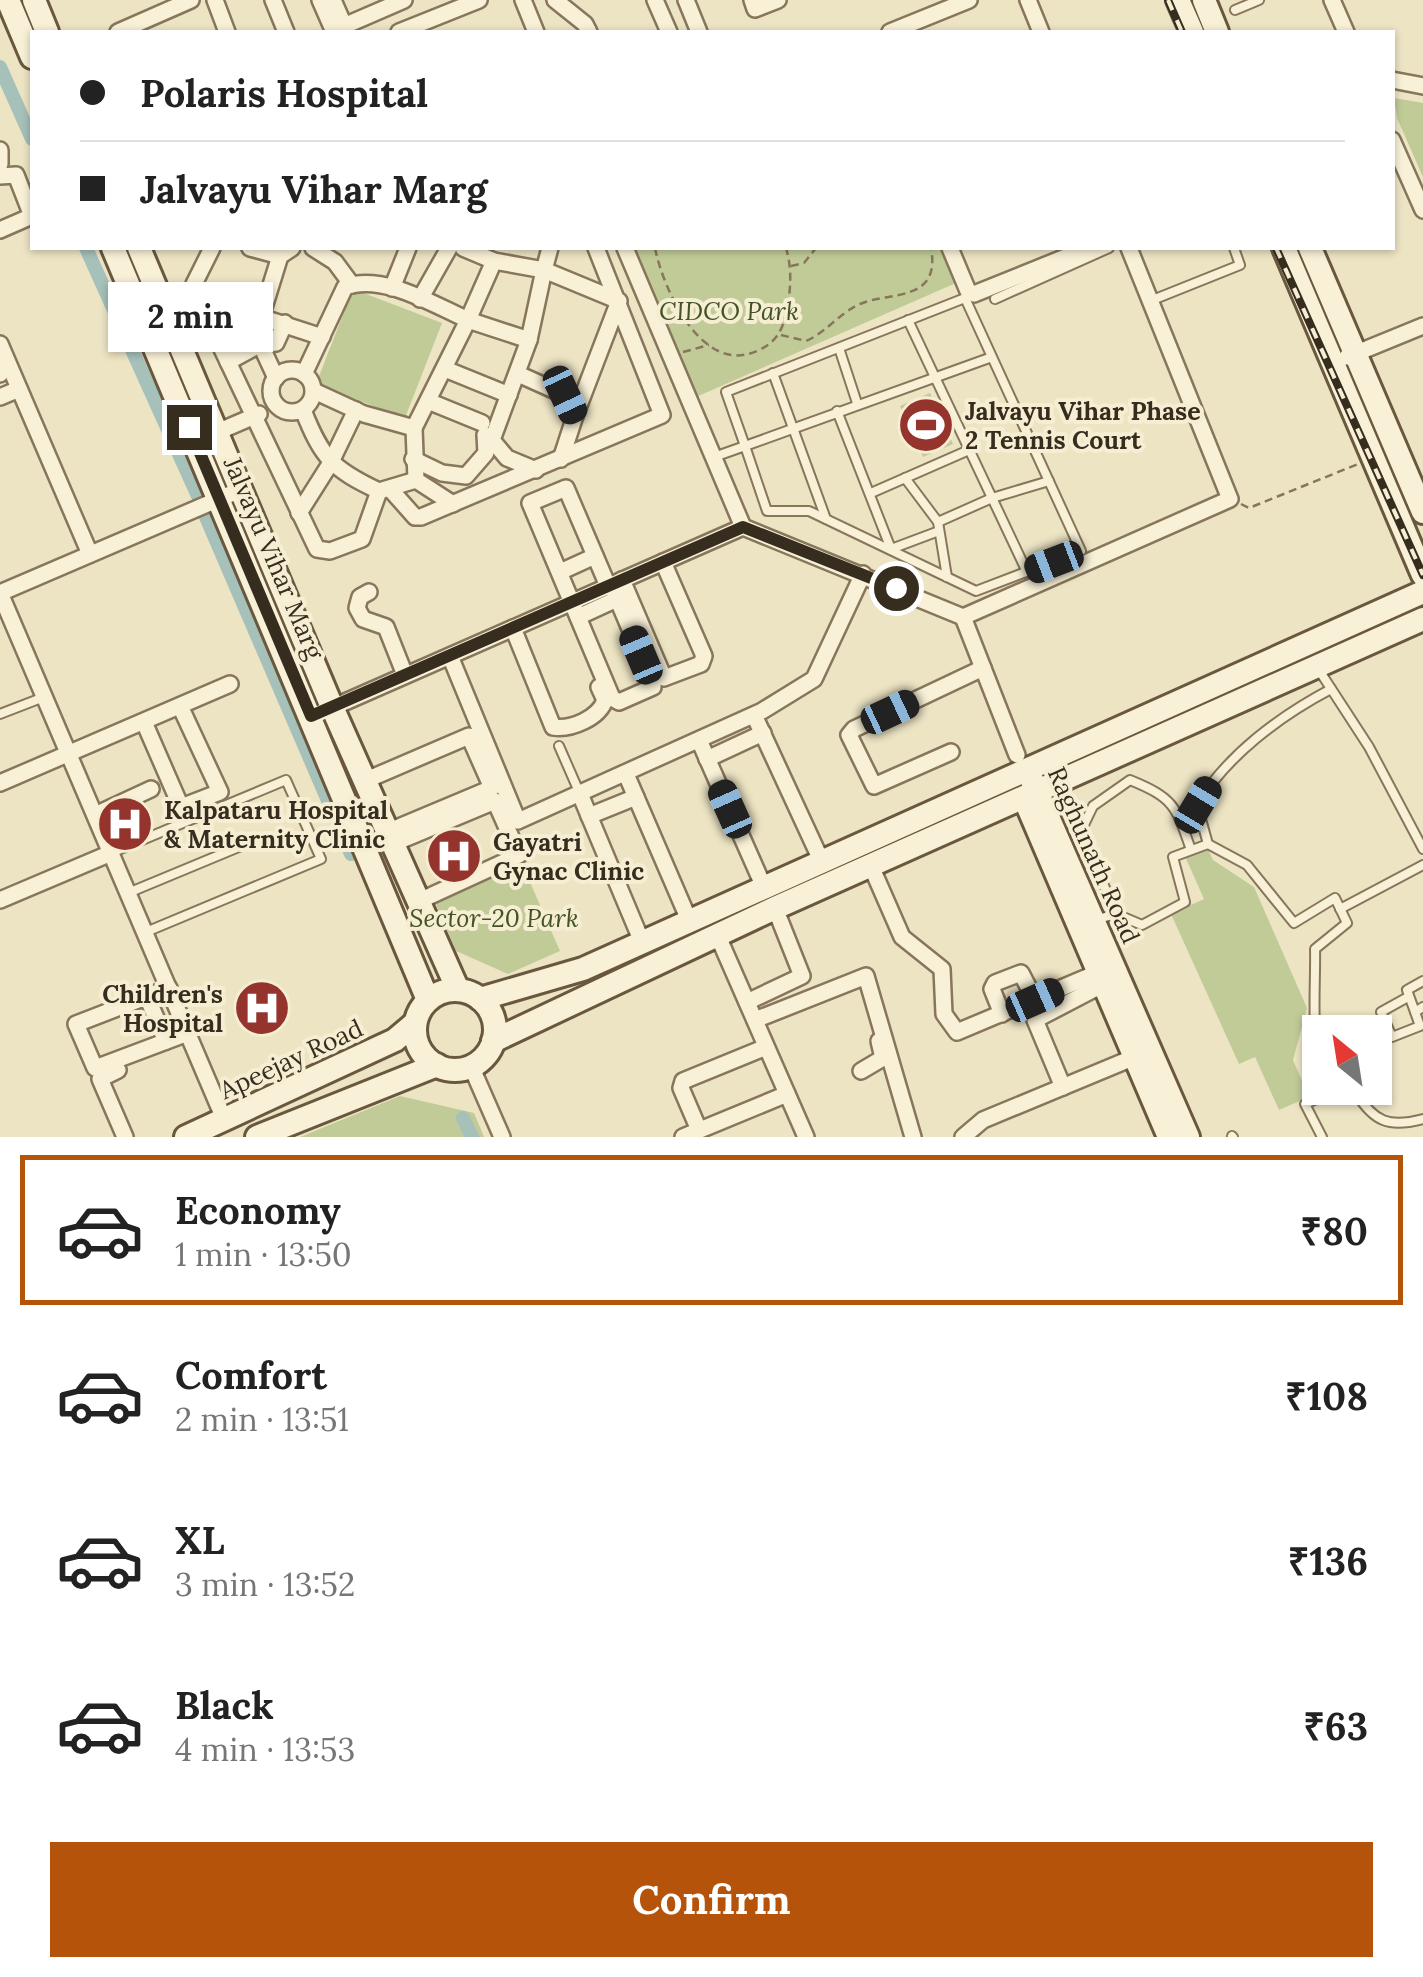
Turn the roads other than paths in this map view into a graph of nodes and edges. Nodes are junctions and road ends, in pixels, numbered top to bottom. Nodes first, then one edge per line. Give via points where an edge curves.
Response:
1 (8, 0) edge
2 (34, 0) edge
3 (191, 0) edge
4 (215, 0) edge
5 (273, 0) edge
6 (320, 0) edge
7 (333, 0) edge
8 (404, 0) edge
9 (478, 0) edge
10 (523, 0) edge
11 (555, 0) edge
12 (654, 0) edge
13 (686, 0) edge
14 (752, 0) edge
15 (778, 0) edge
16 (969, 0) edge
17 (1028, 0) edge
18 (1178, 0) edge
19 (1204, 0) edge
20 (1259, 0) edge
21 (1332, 0) edge
22 (1235, 10) dead end
23 (339, 29) edge
24 (46, 30) edge
25 (123, 30) edge
26 (226, 30) edge
27 (285, 30) edge
28 (404, 30) edge
29 (535, 30) edge
30 (588, 30) edge
31 (667, 30) edge
32 (699, 30) edge
33 (895, 30) edge
34 (1040, 30) edge
35 (1191, 30) edge
36 (1217, 30) edge
37 (1345, 30) edge
38 (30, 52) edge
39 (1395, 81) edge
40 (1423, 86) edge
41 (1395, 147) edge
42 (0, 150) edge
43 (0, 164) edge
44 (0, 176) edge
45 (1423, 210) edge
46 (30, 211) edge
47 (30, 217) edge
48 (0, 230) edge
49 (114, 250) edge
50 (140, 250) edge
51 (211, 250) edge
52 (316, 250) edge
53 (342, 250) edge
54 (407, 250) edge
55 (448, 250) edge
56 (469, 250) edge
57 (549, 250) edge
58 (597, 250) edge
59 (626, 250) edge
60 (951, 250) edge
61 (1083, 250) edge
62 (1105, 250) edge
63 (1129, 250) edge
64 (1235, 250) edge
65 (1285, 250) edge
66 (1311, 250) edge
67 (286, 252) edge
68 (494, 261) junction
69 (338, 266) junction
70 (544, 270) junction
71 (352, 284) junction
72 (392, 288) junction
73 (420, 299) junction
74 (995, 299) dead end
75 (620, 300) junction
76 (1150, 301) junction
77 (253, 313) junction
78 (468, 320) junction
79 (908, 320) junction
80 (285, 323) junction
81 (1423, 326) edge
82 (212, 328) dead end
83 (322, 336) junction
84 (529, 340) junction
85 (0, 344) edge
86 (259, 345) junction
87 (839, 348) junction
88 (992, 357) junction
89 (1344, 358) junction
90 (228, 362) junction
91 (446, 369) junction
92 (773, 373) junction
93 (304, 374) junction
94 (518, 374) junction
95 (934, 374) junction
96 (276, 378) junction
97 (20, 389) junction
98 (314, 391) junction
99 (509, 395) junction
100 (0, 396) edge
101 (274, 402) junction
102 (428, 402) junction
103 (691, 402) junction
104 (858, 403) junction
105 (303, 410) junction
106 (356, 410) junction
107 (837, 411) junction
108 (252, 412) junction
109 (662, 415) junction
110 (575, 416) junction
111 (796, 427) junction
112 (414, 428) junction
113 (213, 429) junction
114 (745, 446) junction
115 (969, 450) junction
116 (714, 456) junction
117 (412, 459) junction
118 (561, 459) junction
119 (330, 464) junction
120 (536, 470) junction
121 (905, 478) junction
122 (416, 480) junction
123 (1049, 480) junction
124 (385, 490) junction
125 (871, 493) junction
126 (223, 497) junction
127 (992, 498) junction
128 (453, 504) junction
129 (1423, 512) edge
130 (299, 513) junction
131 (826, 519) junction
132 (939, 526) junction
133 (743, 527) junction
134 (1412, 546) junction
135 (891, 549) junction
136 (90, 554) junction
137 (595, 556) junction
138 (663, 562) junction
139 (560, 572) junction
140 (1027, 572) junction
141 (863, 574) junction
142 (1423, 575) edge
143 (947, 577) junction
144 (614, 587) junction
145 (370, 592) dead end
146 (1423, 592) edge
147 (0, 593) edge
148 (571, 608) junction
149 (1369, 616) junction
150 (964, 617) junction
151 (1423, 619) edge
152 (513, 628) junction
153 (450, 656) junction
154 (1317, 667) junction
155 (983, 668) junction
156 (405, 676) junction
157 (230, 684) dead end
158 (1331, 689) junction
159 (44, 696) junction
160 (180, 706) junction
161 (322, 712) junction
162 (0, 714) edge
163 (754, 715) junction
164 (144, 722) junction
165 (763, 734) junction
166 (699, 740) junction
167 (559, 746) dead end
168 (951, 752) dead end
169 (69, 754) junction
170 (708, 759) junction
171 (1019, 765) junction
172 (626, 774) junction
173 (364, 782) junction
174 (0, 783) edge
175 (151, 789) dead end
176 (580, 794) junction
177 (1031, 794) junction
178 (636, 797) junction
179 (95, 816) junction
180 (589, 816) junction
181 (389, 838) junction
182 (258, 839) dead end
183 (1208, 844) junction
184 (1423, 849) edge
185 (1191, 850) junction
186 (111, 853) junction
187 (821, 860) junction
188 (1423, 865) edge
189 (871, 866) junction
190 (763, 885) junction
191 (128, 894) junction
192 (0, 900) edge
193 (417, 902) junction
194 (774, 908) junction
195 (1340, 908) junction
196 (1105, 917) junction
197 (689, 920) junction
198 (145, 932) junction
199 (717, 934) junction
200 (642, 942) junction
201 (1100, 979) junction
202 (1423, 982) edge
203 (169, 988) junction
204 (470, 994) junction
205 (146, 997) junction
206 (1408, 998) junction
207 (428, 1000) junction
208 (1035, 1000) junction
209 (747, 1002) junction
210 (1419, 1010) edge
211 (1002, 1014) junction
212 (1316, 1015) edge
213 (755, 1020) junction
214 (415, 1023) junction
215 (189, 1037) junction
216 (493, 1041) junction
217 (166, 1042) junction
218 (766, 1046) junction
219 (886, 1046) junction
220 (1142, 1054) junction
221 (436, 1065) junction
222 (471, 1066) junction
223 (861, 1071) dead end
224 (1063, 1087) junction
225 (787, 1094) junction
226 (1306, 1105) edge
227 (1364, 1105) edge
228 (1423, 1119) edge
229 (225, 1120) junction
230 (711, 1130) edge
231 (125, 1137) edge
232 (186, 1137) edge
233 (257, 1137) edge
234 (502, 1137) edge
235 (683, 1137) edge
236 (806, 1137) edge
237 (913, 1137) edge
238 (963, 1137) edge
239 (1169, 1137) edge
240 (1188, 1137) edge
241 (1322, 1137) edge

1 - 38 main road
2 - 24 main road
3 - 25 street
4 - 26 street
5 - 27 street
6 - 23 street
7 - 23 street
8 - 23 street
9 - 28 street
10 - 29 street
11 - 30 street
12 - 31 street
13 - 32 street
14 - 15 street via 756,9
16 - 33 street
17 - 34 street
18 - 35 main road
19 - 36 main road
20 - 22 lane
21 - 37 street
39 - 40 street
41 - 45 street
42 - 43 street
44 - 46 street via 16,175
47 - 48 street
49 - 126 main road, Jalvayu Vihar Marg
50 - 113 main road, Jalvayu Vihar Marg
51 - 77 street via 194,284 200,297
52 - 69 street
53 - 69 street
54 - 72 street
55 - 73 street
56 - 68 street
57 - 70 street
58 - 75 street
59 - 103 street
60 - 61 street via 974,294
62 - 74 lane
63 - 76 street
64 - 76 lane via 1240,265
65 - 89 main road
66 - 89 main road
67 - 77 street
68 - 70 street
68 - 78 street
69 - 71 street
70 - 75 street
70 - 84 street
71 - 72 street
71 - 83 street
72 - 73 street
73 - 78 street
75 - 109 street
75 - 110 street
76 - 150 street via 1230,500 1162,524
77 - 80 street
77 - 86 street
78 - 84 street
78 - 91 street
79 - 87 lane
79 - 88 lane via 965,298
79 - 95 lane
80 - 83 street
80 - 86 street via 276,343
81 - 89 street
82 - 90 street
83 - 93 street
84 - 94 street
85 - 97 street
86 - 90 street
86 - 96 street
87 - 92 lane
87 - 104 lane
88 - 95 lane
88 - 123 lane
89 - 129 main road
89 - 134 main road
90 - 108 street
91 - 99 street
91 - 102 street
92 - 111 lane
92 - 114 lane via 726,392
93 - 96 street via 292,370
93 - 98 street
94 - 99 street
94 - 110 street via 565,395
95 - 104 lane
95 - 115 lane
96 - 101 street
97 - 100 street
97 - 136 street
98 - 105 street
98 - 106 street
99 - 120 street via 492,440 507,458
101 - 105 street via 289,412
101 - 108 street
102 - 112 street
102 - 117 street via 484,429 486,454 466,476
103 - 109 street
103 - 116 street
104 - 107 lane
105 - 119 street
106 - 112 street
106 - 119 street
107 - 111 lane
107 - 125 lane
108 - 113 street
108 - 130 street
109 - 118 street
110 - 118 street
111 - 114 lane
111 - 131 lane
112 - 117 street
113 - 126 main road, Jalvayu Vihar Marg
114 - 116 lane
114 - 131 lane via 767,511 808,511
115 - 121 lane
115 - 127 lane
116 - 133 street
117 - 122 street
118 - 120 street
119 - 124 street
119 - 130 street
120 - 128 street
121 - 125 lane
121 - 132 lane
122 - 124 street
122 - 128 street
123 - 127 lane
123 - 140 lane via 1081,551
124 - 128 street via 415,518
124 - 130 street via 362,539 330,551 309,540
125 - 135 lane
126 - 136 street
126 - 161 main road, Jalvayu Vihar Marg
127 - 132 lane
127 - 140 lane
131 - 135 lane
132 - 135 lane
132 - 143 lane
133 - 138 street
133 - 141 street
134 - 142 main road
134 - 149 main road via 1406,583
135 - 143 lane
136 - 147 street
137 - 139 street
137 - 139 street via 566,488 530,503
137 - 144 street
138 - 144 street
138 - 144 street via 704,656 701,664 664,678
139 - 148 street
140 - 143 lane via 976,591
141 - 150 street
141 - 163 street via 814,680
144 - 148 street
144 - 148 street via 653,683 647,690 616,702
145 - 156 street via 357,608 363,619 386,627
146 - 149 main road
147 - 159 street
148 - 152 street
148 - 152 street via 606,700 600,712 566,729 550,722
149 - 171 main road
150 - 155 street
151 - 154 main road
152 - 153 street
153 - 156 street
153 - 176 street via 518,821
154 - 158 lane
154 - 177 main road
155 - 168 street via 849,736 874,786
155 - 171 street
156 - 161 street
157 - 160 street
158 - 183 lane via 1285,713 1212,780 1198,805
158 - 184 lane
159 - 162 lane
159 - 169 street
160 - 164 street
160 - 164 street via 220,792 182,807
161 - 173 main road, Jalvayu Vihar Marg
161 - 207 main road, Jalvayu Vihar Marg
163 - 165 street
163 - 166 street
164 - 169 street
165 - 170 street
165 - 187 street
166 - 170 street
166 - 172 street
167 - 176 lane
169 - 174 street
169 - 179 street
170 - 190 street
171 - 177 main road, Raghunath Road
171 - 187 main road
172 - 176 street
172 - 178 street
173 - 181 main road, Jalvayu Vihar Marg
173 - 181 street via 469,736 492,788
175 - 179 street
176 - 180 street
177 - 189 main road
177 - 196 main road, Raghunath Road
177 - 201 main road, Raghunath Road
178 - 180 street
178 - 197 street
179 - 186 street
180 - 200 street
181 - 193 main road, Jalvayu Vihar Marg
181 - 193 street via 495,801 519,856
182 - 191 lane
183 - 185 lane
183 - 195 lane via 1247,865 1294,924 1335,898
185 - 196 lane via 1173,858 1185,902 1142,925
185 - 196 lane via 1166,795 1130,780 1093,806 1081,831
186 - 191 street
186 - 192 street
186 - 198 lane via 286,780 321,859
187 - 190 main road
188 - 195 lane
189 - 194 main road
189 - 211 street via 902,937 942,968 944,1014 954,1030
190 - 197 main road
191 - 198 street
193 - 204 main road, Jalvayu Vihar Marg
194 - 199 main road
194 - 209 street via 802,977
195 - 212 lane via 1348,923 1315,949
196 - 220 main road, Raghunath Road
197 - 200 main road
198 - 203 street
199 - 209 street
199 - 216 main road
200 - 204 main road via 583,969
201 - 208 street
201 - 220 main road, Raghunath Road
201 - 224 street via 1035,1020
202 - 206 lane via 1406,990
203 - 205 street
203 - 215 street
204 - 207 main road
204 - 216 main road via 493,1018
205 - 217 street
205 - 217 street via 76,1024 95,1069
206 - 210 lane
206 - 210 lane via 1382,1012 1395,1039 1420,1026
207 - 214 main road
208 - 211 street
208 - 211 street via 1021,973 995,982
209 - 213 street
213 - 218 street
213 - 219 street via 866,976
214 - 221 main road via 419,1048
214 - 229 main road, Apeejay Road via 396,1040
215 - 217 street
215 - 229 street
215 - 231 street via 100,1078
216 - 222 main road
218 - 225 street
218 - 230 street via 683,1080 681,1088
219 - 223 street via 882,1059
219 - 237 street
220 - 224 street
220 - 239 main road, Raghunath Road
220 - 240 main road, Raghunath Road
221 - 222 main road
221 - 233 main road
222 - 234 street
224 - 238 street via 982,1120
225 - 230 street
225 - 236 street
226 - 241 lane
227 - 228 lane via 1390,1124
229 - 232 main road, Apeejay Road
230 - 235 street

